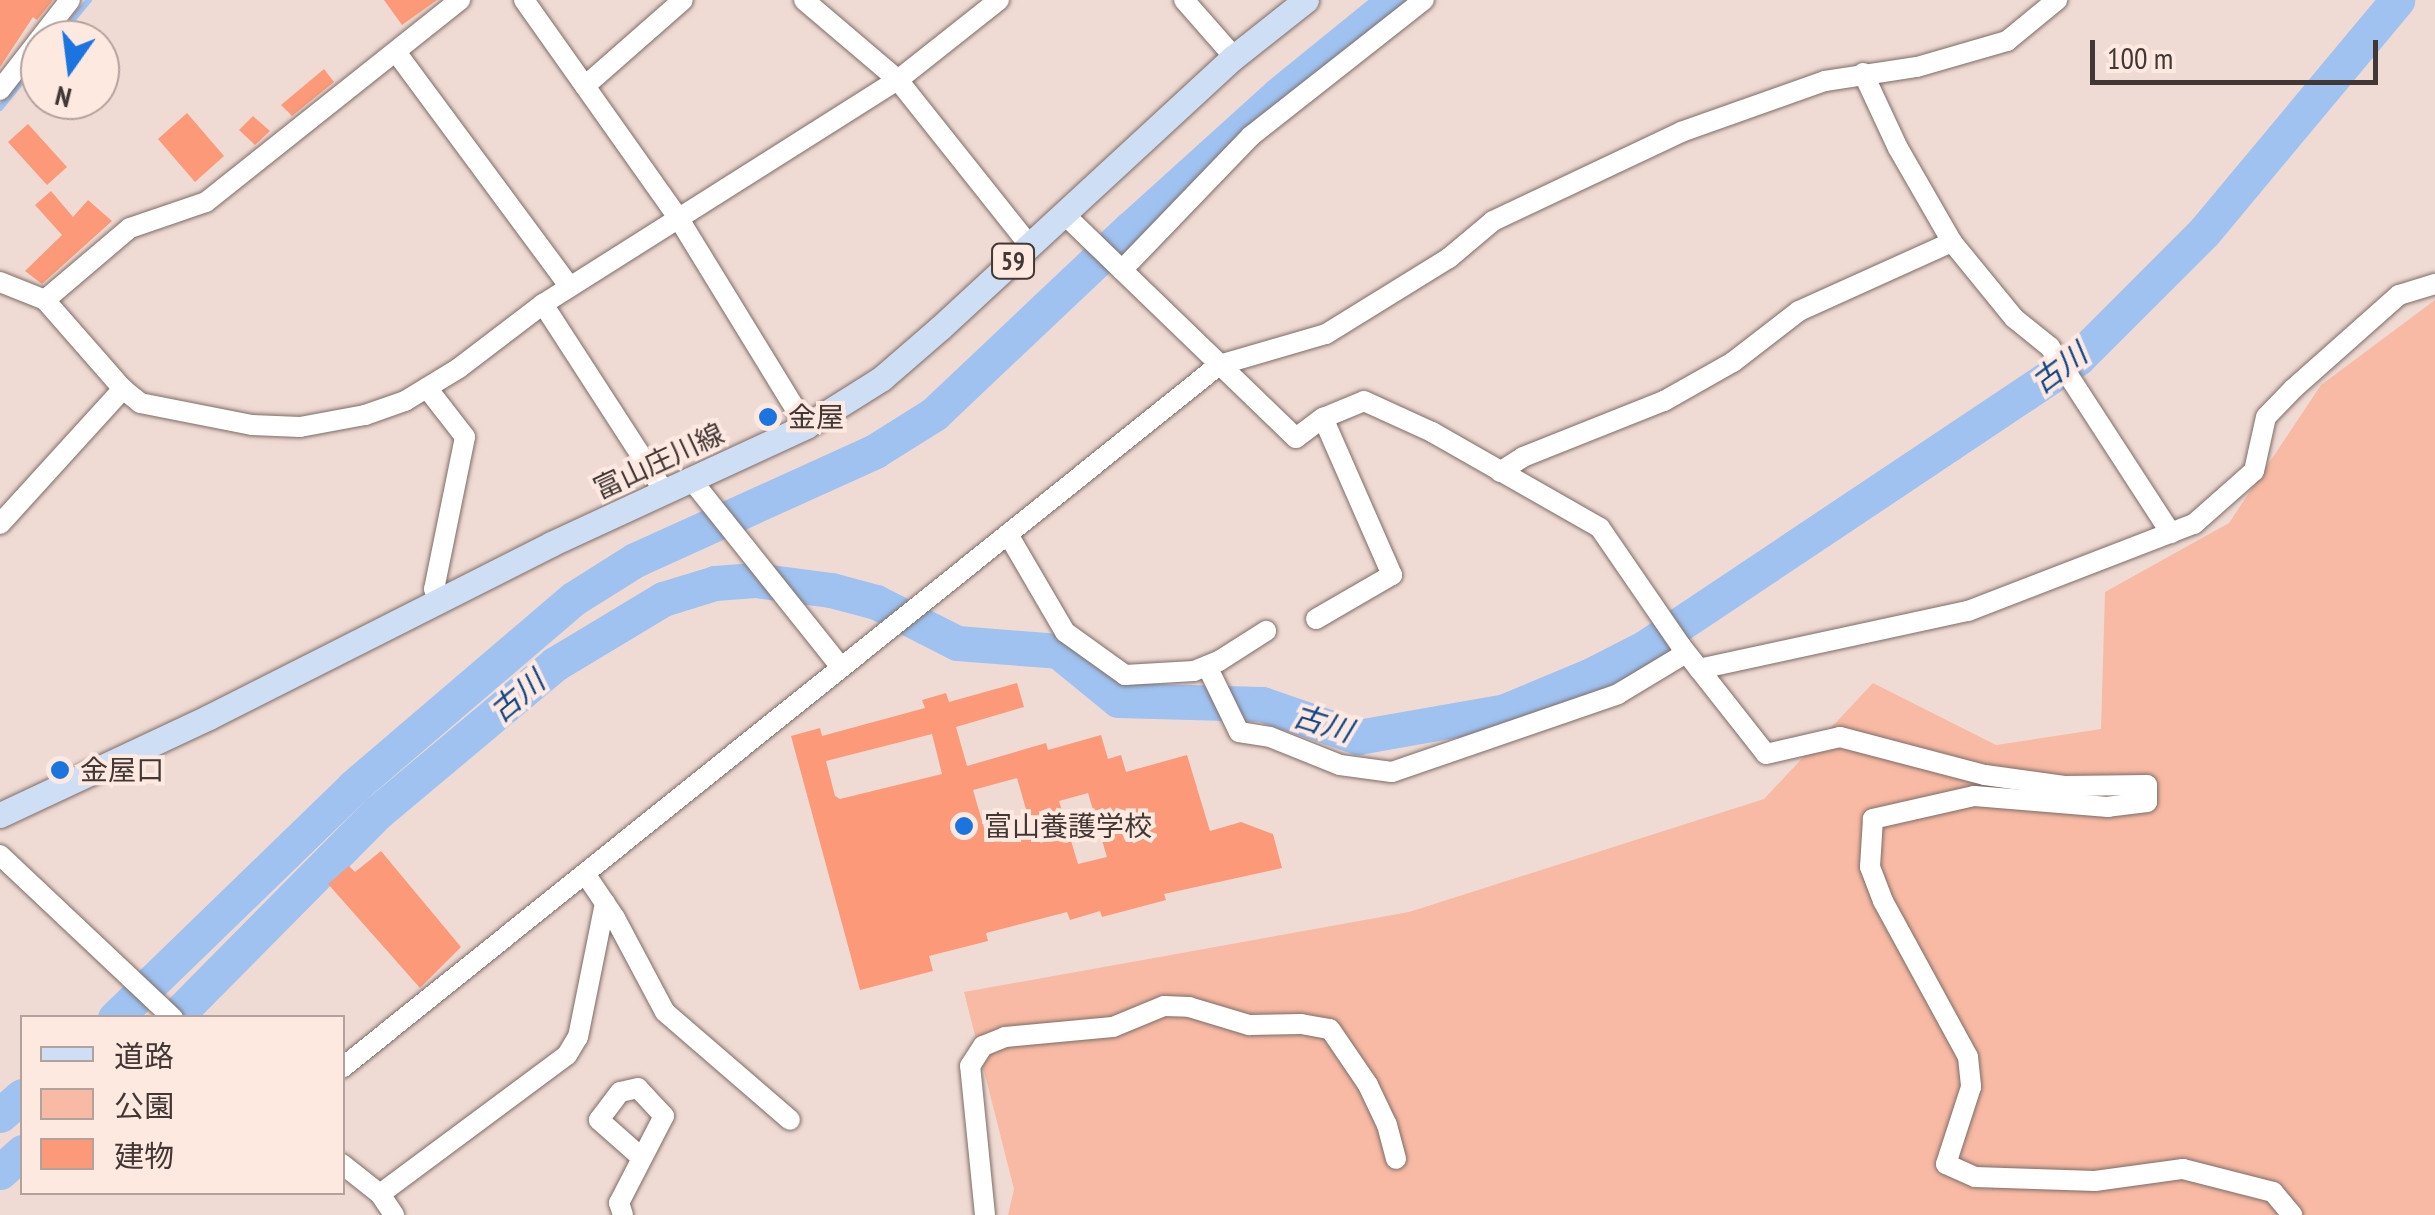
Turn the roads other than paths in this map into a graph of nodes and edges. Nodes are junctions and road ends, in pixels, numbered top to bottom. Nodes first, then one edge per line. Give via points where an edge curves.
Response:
1 (70, 0) edge
2 (460, 0) edge
3 (524, 0) edge
4 (683, 0) edge
5 (804, 0) edge
6 (999, 0) edge
7 (1184, 0) edge
8 (1306, 0) edge
9 (1424, 0) edge
10 (2057, 0) edge
11 (396, 52) junction
12 (1234, 57) junction
13 (1863, 74) junction
14 (898, 80) junction
15 (585, 86) junction
16 (0, 90) edge
17 (1065, 214) junction
18 (679, 218) junction
19 (1952, 242) junction
20 (1030, 246) junction
21 (1119, 267) junction
22 (0, 282) edge
23 (2435, 284) edge
24 (570, 287) junction
25 (46, 300) junction
26 (543, 304) junction
27 (1219, 365) junction
28 (428, 388) junction
29 (123, 389) junction
30 (1324, 418) junction
31 (806, 426) junction
32 (1500, 472) junction
33 (690, 478) junction
34 (664, 491) junction
35 (0, 524) edge
36 (2171, 533) junction
37 (1010, 536) junction
38 (439, 600) junction
39 (1316, 619) dead end
40 (1266, 632) dead end
41 (1689, 656) junction
42 (841, 667) junction
43 (1210, 673) junction
44 (0, 815) edge
45 (0, 855) edge
46 (586, 876) junction
47 (605, 903) junction
48 (165, 1010) edge
49 (345, 1066) edge
50 (790, 1120) dead end
51 (642, 1158) dead end
52 (1396, 1158) dead end
53 (345, 1166) edge
54 (380, 1194) junction
55 (394, 1215) edge
56 (623, 1215) edge
57 (985, 1215) edge
58 (2292, 1215) edge

1 - 16 street
2 - 11 street
3 - 15 street
4 - 15 street
5 - 14 street
6 - 14 street
7 - 12 street
8 - 12 main road, 富山庄川線 / 59
9 - 21 street via 1251,136
10 - 13 street via 2007,41 1917,67
11 - 24 street
11 - 25 street via 206,202 130,228
12 - 17 main road, 富山庄川線 / 59
13 - 19 street
13 - 27 street via 1825,81 1647,147 1493,221 1450,258 1326,334
14 - 18 street
14 - 20 street
15 - 18 street
17 - 20 main road, 富山庄川線 / 59
17 - 21 street
18 - 24 street
18 - 31 street
19 - 32 street via 1799,311 1733,362 1664,401
19 - 36 street via 2014,318 2050,347
20 - 31 main road, 富山庄川線 / 59 via 881,378
21 - 27 street
22 - 25 street
23 - 36 street via 2399,295 2293,388 2266,418 2254,471 2194,524
24 - 26 street
25 - 29 street
26 - 28 street
26 - 34 street
27 - 30 street via 1296,438
27 - 37 street
28 - 29 street via 365,415 300,427 140,403
28 - 38 street via 465,437 434,589
29 - 35 street
30 - 32 street via 1364,401
30 - 39 street via 1392,575
31 - 33 main road, 富山庄川線 / 59
32 - 41 street via 1600,528
33 - 34 main road, 富山庄川線 / 59
33 - 42 street
34 - 38 main road, 富山庄川線 / 59
36 - 41 street via 1968,611
37 - 42 street
37 - 43 street via 1065,632 1125,675
38 - 44 main road, 富山庄川線 / 59
40 - 43 street
41 - 43 street via 1618,694 1392,772 1340,765 1239,732
41 - 58 street via 1766,754 1840,737 1985,776 2064,786 2147,785 2147,802 2108,808 1974,796 1873,819 1870,867 1883,901 1968,1056 1970,1087 1946,1164 1975,1177 2095,1181 2182,1170 2273,1192
42 - 46 street
45 - 48 street
46 - 47 street
46 - 49 street
47 - 50 street via 665,1012
47 - 54 street via 578,1037 567,1055
51 - 56 street via 619,1203
52 - 57 street via 1368,1085 1330,1029 1263,1027 1164,1006 1113,1027 1005,1037 983,1046 970,1066
53 - 54 street
54 - 55 street

